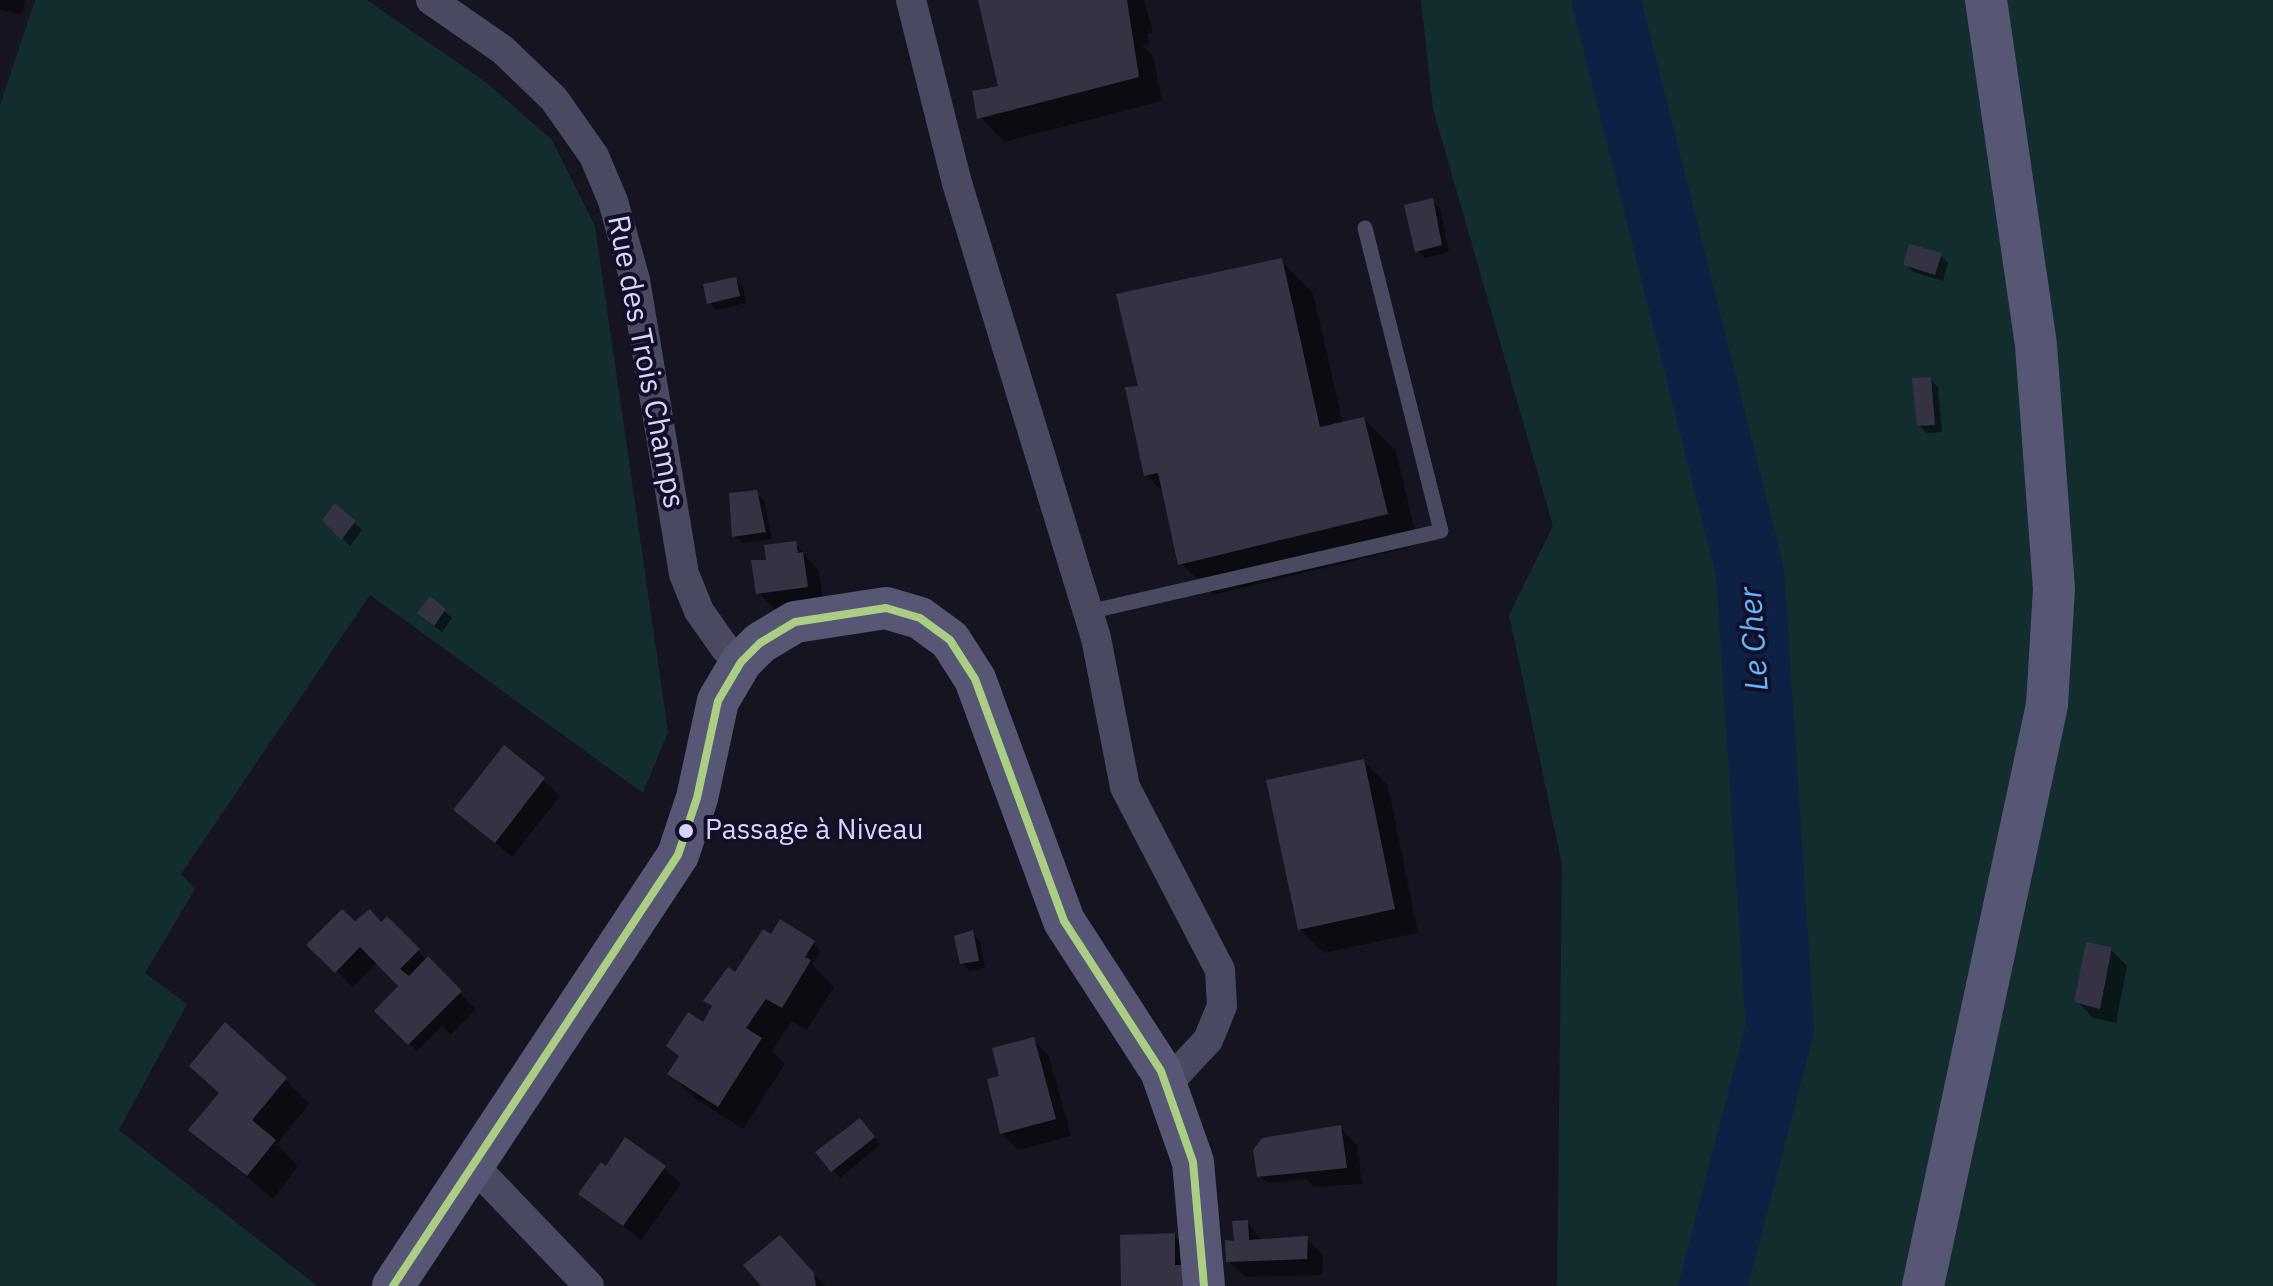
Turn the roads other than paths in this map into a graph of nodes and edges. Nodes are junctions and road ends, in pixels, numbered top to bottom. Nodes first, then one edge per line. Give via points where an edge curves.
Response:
1 (430, 0) edge
2 (911, 0) edge
3 (1986, 0) edge
4 (1365, 228) dead end
5 (1088, 612) junction
6 (741, 662) junction
7 (1166, 1084) junction
8 (473, 1165) junction
9 (393, 1286) edge
10 (589, 1286) edge
11 (1204, 1286) edge
12 (1923, 1286) edge

1 - 6 street, Rue des Trois Champs via 503,50 541,86 594,156 634,280 684,574 699,611
2 - 5 street via 957,183
3 - 12 street via 2036,345 2054,589 2047,705
4 - 5 lane via 1442,532
5 - 7 street via 1125,786 1220,970 1222,1006 1208,1040
6 - 7 street via 795,622 848,611 886,608 920,618 950,640 975,679 1064,920
6 - 8 street via 718,701 678,855
7 - 11 street via 1193,1162
8 - 9 street
8 - 10 street

